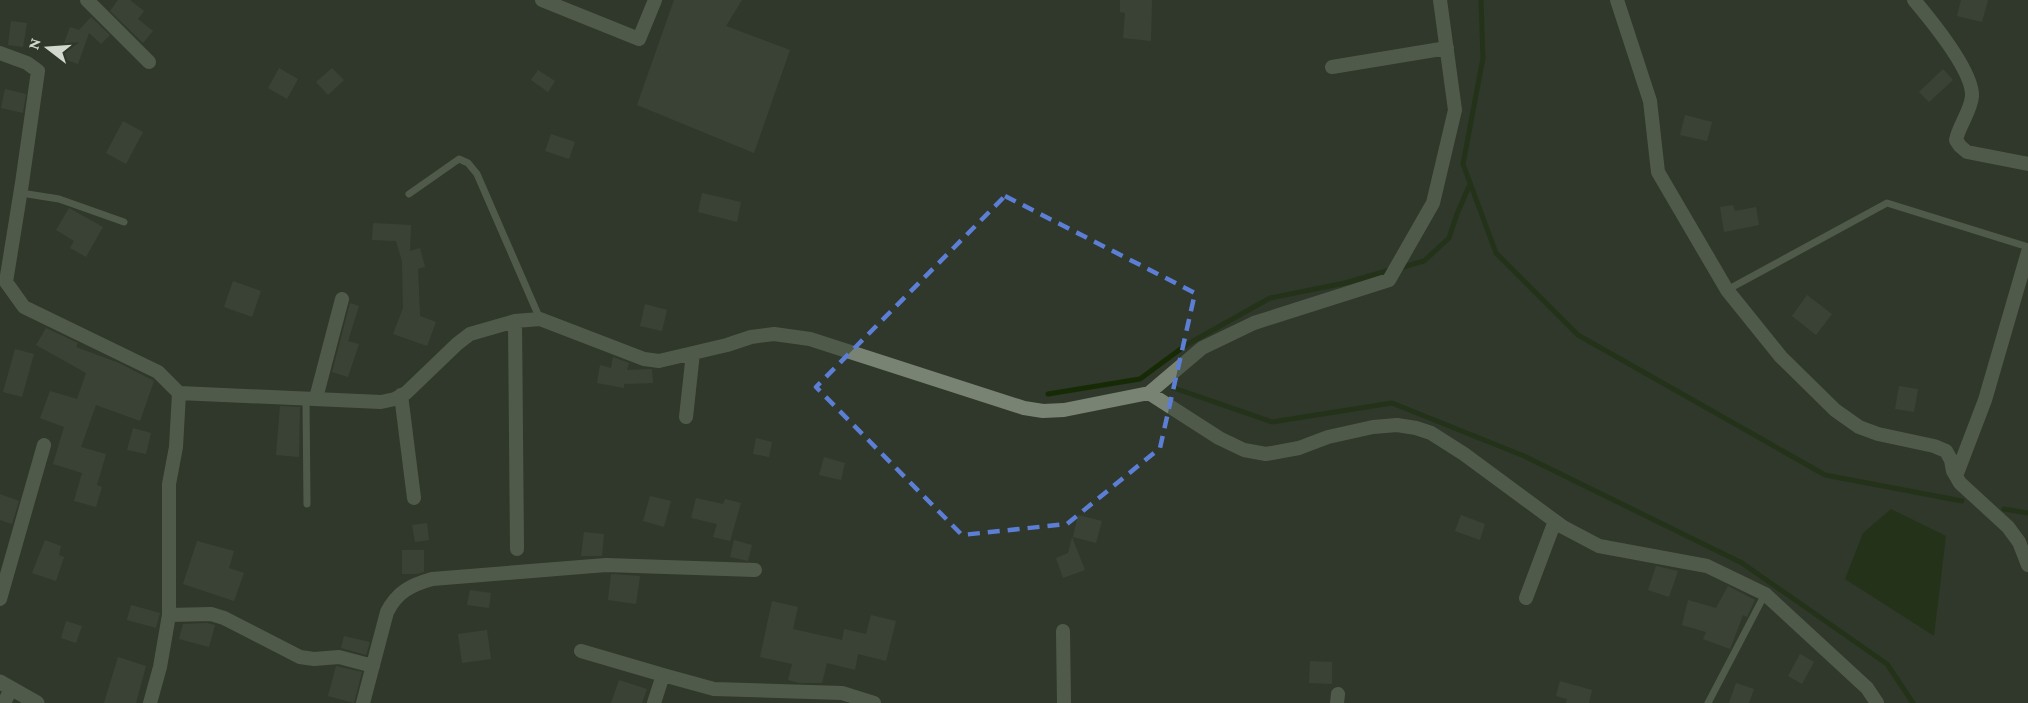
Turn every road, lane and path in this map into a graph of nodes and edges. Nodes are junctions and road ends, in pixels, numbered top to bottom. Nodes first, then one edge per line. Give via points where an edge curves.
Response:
1 (87, 0) edge
2 (543, 0) edge
3 (655, 0) edge
4 (1440, 0) edge
5 (1617, 0) edge
6 (1914, 0) edge
7 (1448, 48) junction
8 (0, 52) edge
9 (149, 62) dead end
10 (1332, 67) dead end
11 (2028, 164) edge
12 (21, 193) junction
13 (409, 194) dead end
14 (124, 222) dead end
15 (2028, 247) edge
16 (2028, 252) edge
17 (1727, 290) junction
18 (342, 299) dead end
19 (540, 320) junction
20 (515, 321) junction
21 (693, 353) junction
22 (179, 393) junction
23 (1149, 393) junction
24 (401, 395) junction
25 (311, 398) junction
26 (686, 417) dead end
27 (44, 445) dead end
28 (1956, 476) junction
29 (414, 498) dead end
30 (307, 504) dead end
31 (1555, 521) junction
32 (517, 549) dead end
33 (2028, 565) edge
34 (755, 570) dead end
35 (1765, 594) junction
36 (1526, 598) dead end
37 (0, 599) edge
38 (169, 615) junction
39 (1063, 631) dead end
40 (581, 651) dead end
41 (373, 666) junction
42 (663, 675) junction
43 (5, 691) edge
44 (37, 703) edge
45 (150, 703) edge
46 (363, 703) edge
47 (654, 703) edge
48 (874, 703) edge
49 (1064, 703) edge
50 (1708, 703) edge
51 (1877, 703) edge

1 - 9 street
2 - 3 street via 639,39
4 - 7 street
5 - 17 street via 1650,101 1658,172
6 - 11 street via 1939,29 1971,82 1972,96 1956,140 1960,146 1967,152
7 - 10 street
7 - 23 street via 1455,110 1433,203 1389,280 1254,323 1202,348
8 - 12 street via 38,71
12 - 14 lane via 59,199
12 - 22 street via 6,282 24,307 158,372
13 - 19 lane via 459,159 468,163 477,174
15 - 17 lane via 1887,203
16 - 28 street via 1985,400
17 - 28 street via 1780,357 1835,410 1869,431 1946,451
18 - 25 street
19 - 20 street
19 - 21 street via 644,359 659,361
20 - 24 street via 470,334
20 - 32 street
21 - 23 street via 774,334 810,339 1043,411
21 - 26 street
22 - 25 street
22 - 38 street via 169,484
23 - 31 street via 1219,438 1244,450 1266,454 1373,427 1416,428 1447,441
24 - 25 street via 381,402
24 - 29 street
25 - 30 lane
27 - 37 street
28 - 33 street via 2008,527
31 - 35 street via 1599,546 1707,566
31 - 36 street
34 - 41 street via 606,565 432,579 412,586 394,599
35 - 50 lane
35 - 51 street via 1867,688
38 - 41 street via 224,618 300,657 339,657
38 - 45 street
39 - 49 street
40 - 42 street
41 - 46 street
42 - 47 street
42 - 48 street via 714,689 805,695 842,693
43 - 44 street

